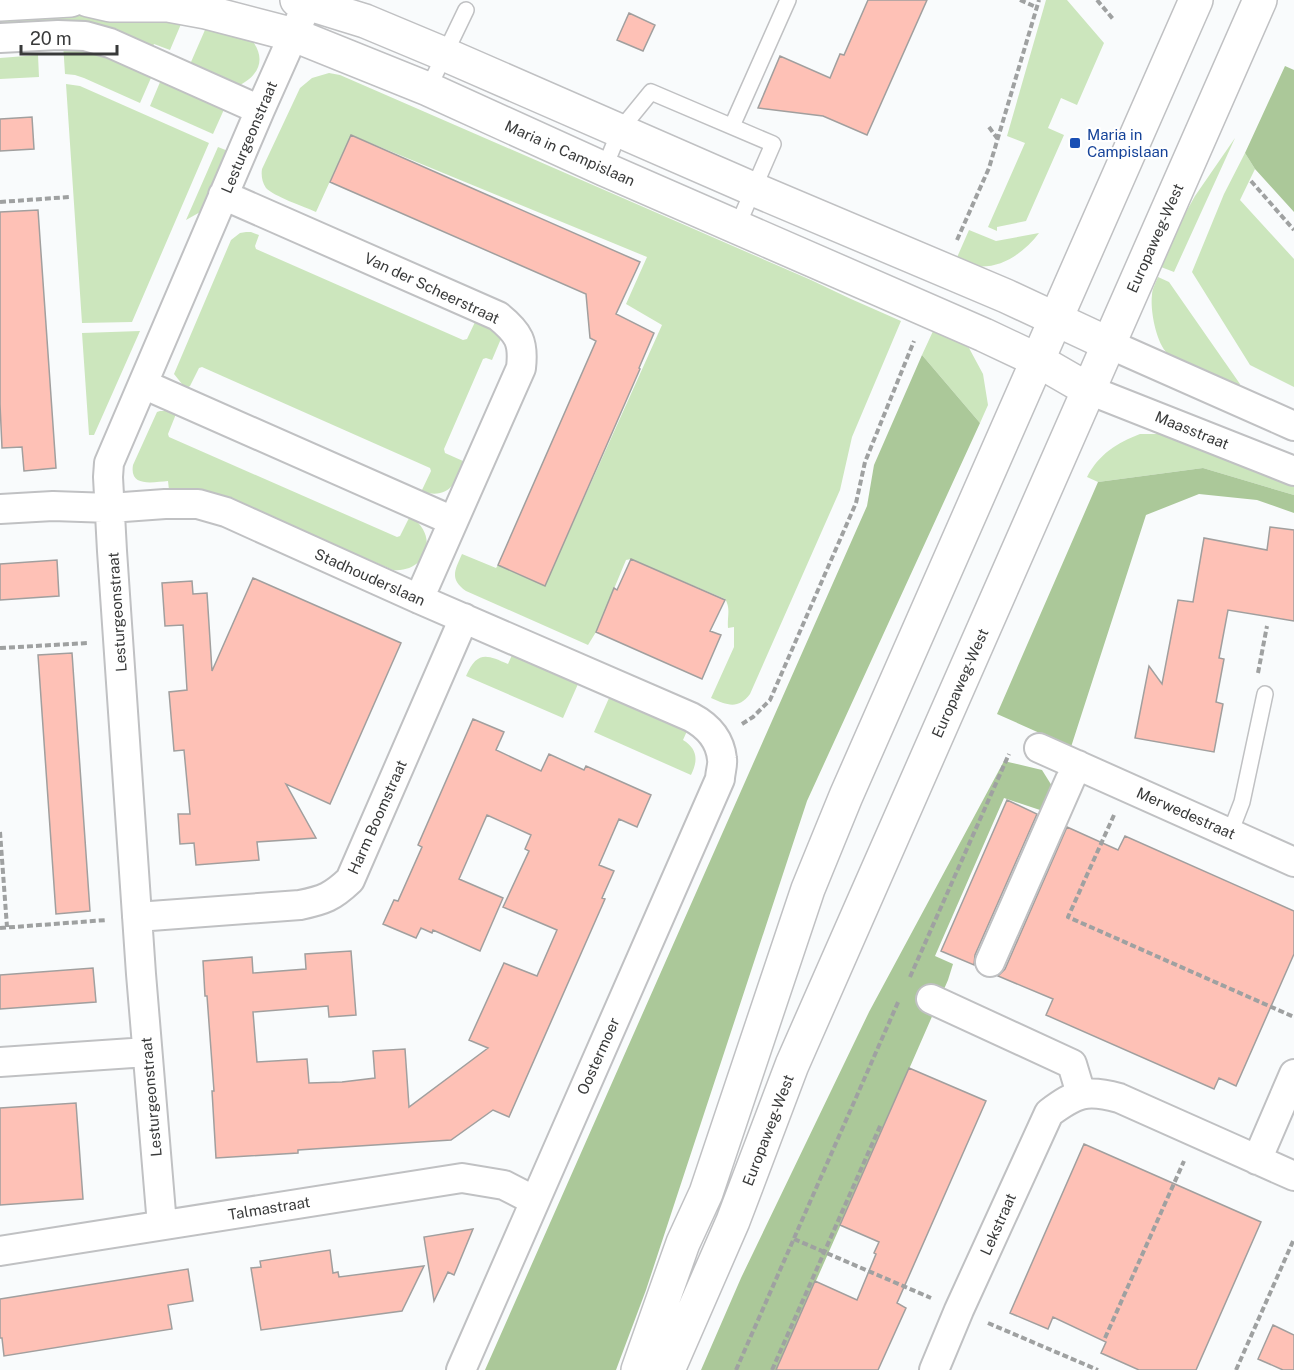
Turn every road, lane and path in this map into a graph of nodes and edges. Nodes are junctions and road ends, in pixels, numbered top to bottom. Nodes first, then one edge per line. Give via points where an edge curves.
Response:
1 (71, 0) edge
2 (88, 0) edge
3 (788, 0) edge
4 (1020, 0) edge
5 (1039, 0) edge
6 (1097, 0) edge
7 (1196, 0) edge
8 (1260, 0) edge
9 (305, 1) edge
10 (0, 4) edge
11 (1036, 7) junction
12 (466, 10) dead end
13 (1113, 19) dead end
14 (294, 35) junction
15 (0, 38) edge
16 (444, 54) junction
17 (428, 89) junction
18 (260, 110) junction
19 (732, 126) junction
20 (989, 126) dead end
21 (620, 130) junction
22 (998, 139) junction
23 (604, 169) junction
24 (1251, 181) dead end
25 (753, 189) junction
26 (223, 195) junction
27 (69, 197) dead end
28 (0, 202) edge
29 (737, 227) junction
30 (1294, 230) edge
31 (945, 270) junction
32 (927, 309) junction
33 (1056, 318) junction
34 (1109, 344) junction
35 (1037, 360) junction
36 (143, 384) junction
37 (1089, 390) junction
38 (1294, 426) edge
39 (1294, 471) edge
40 (110, 508) junction
41 (0, 509) edge
42 (453, 521) junction
43 (419, 599) junction
44 (464, 618) junction
45 (118, 641) junction
46 (0, 648) edge
47 (1265, 694) dead end
48 (716, 738) junction
49 (1029, 753) joint
50 (1078, 765) junction
51 (1127, 787) junction
52 (0, 832) edge
53 (1230, 833) junction
54 (1294, 862) edge
55 (137, 917) junction
56 (7, 927) junction
57 (0, 928) edge
58 (990, 962) dead end
59 (909, 978) dead end
60 (900, 999) dead end
61 (931, 999) dead end
62 (1294, 1017) edge
63 (147, 1052) junction
64 (0, 1062) edge
65 (1294, 1074) edge
66 (1081, 1094) junction
67 (881, 1124) dead end
68 (1197, 1133) junction
69 (1257, 1160) junction
70 (1294, 1176) edge
71 (535, 1201) junction
72 (162, 1225) junction
73 (794, 1239) junction
74 (1294, 1239) edge
75 (0, 1251) edge
76 (824, 1252) junction
77 (959, 1310) junction
78 (1105, 1338) dead end
79 (460, 1370) edge
80 (638, 1370) edge
81 (668, 1370) edge
82 (736, 1370) edge
83 (772, 1370) edge
84 (934, 1370) edge
85 (1098, 1370) edge
86 (1236, 1370) edge

1 - 10 main road
2 - 14 main road, Maria in Campislaan via 168,5
3 - 19 lane
4 - 11 path
5 - 11 path
6 - 13 path
7 - 33 main road
8 - 34 main road, Europaweg-West
9 - 14 street, Lesturgeonstraat
9 - 16 main road
11 - 22 path
12 - 16 lane
14 - 17 main road, Maria in Campislaan
14 - 18 street, Lesturgeonstraat
15 - 18 street via 85,36 110,43
16 - 17 lane
16 - 21 main road
17 - 23 main road, Maria in Campislaan
18 - 26 street, Lesturgeonstraat
19 - 21 lane via 651,92
19 - 25 lane via 773,144
20 - 22 path
21 - 23 lane
21 - 25 main road
22 - 31 path
23 - 29 main road, Maria in Campislaan
24 - 30 path
25 - 29 lane
25 - 31 main road
26 - 36 street, Lesturgeonstraat
26 - 42 street, Van der Scheerstraat via 498,316 511,326 522,351 521,368
27 - 28 path
29 - 32 main road, Maria in Campislaan
31 - 33 main road
32 - 35 main road, Maria in Campislaan
32 - 48 path via 865,462 856,503 770,700 753,717
33 - 34 main road
33 - 35 main road
34 - 37 main road, Europaweg-West
34 - 38 street
35 - 37 main road, Maria in Campislaan
35 - 80 main road via 808,889 706,1193 683,1243
36 - 40 street, Lesturgeonstraat via 109,463
36 - 42 street
37 - 39 street, Maasstraat
37 - 81 main road, Europaweg-West via 792,1065 733,1221
40 - 41 street, Stadhouderslaan
40 - 43 street, Stadhouderslaan via 198,504 225,512
40 - 45 street, Lesturgeonstraat
42 - 43 street, Van der Scheerstraat
43 - 44 street, Stadhouderslaan
44 - 48 street, Stadhouderslaan via 702,722
44 - 55 street, Harm Boomstraat via 350,880 336,893 300,905
45 - 46 path
45 - 55 street, Lesturgeonstraat
47 - 53 lane via 1242,802
48 - 71 street, Oostermoer via 722,760 720,779
49 - 50 street, Merwedestraat
49 - 59 path via 1008,754
50 - 51 street, Merwedestraat
50 - 58 street
51 - 53 street, Merwedestraat
51 - 62 path via 1068,917
52 - 56 path
53 - 54 street, Merwedestraat
55 - 56 path
55 - 63 street, Lesturgeonstraat
56 - 57 path
60 - 73 path
61 - 66 street via 1072,1064
63 - 64 street
63 - 72 street, Lesturgeonstraat
65 - 69 street
66 - 68 street via 1100,1092 1119,1098
66 - 77 street, Lekstraat via 1049,1113
67 - 76 path
68 - 69 street
68 - 78 path
69 - 70 street
71 - 72 street, Talmastraat via 504,1185 462,1178
71 - 79 street, Oostermoer
72 - 75 street, Talmastraat
73 - 76 path
73 - 82 path
74 - 86 path
76 - 77 path
76 - 83 path
77 - 84 street, Lekstraat
77 - 85 path

